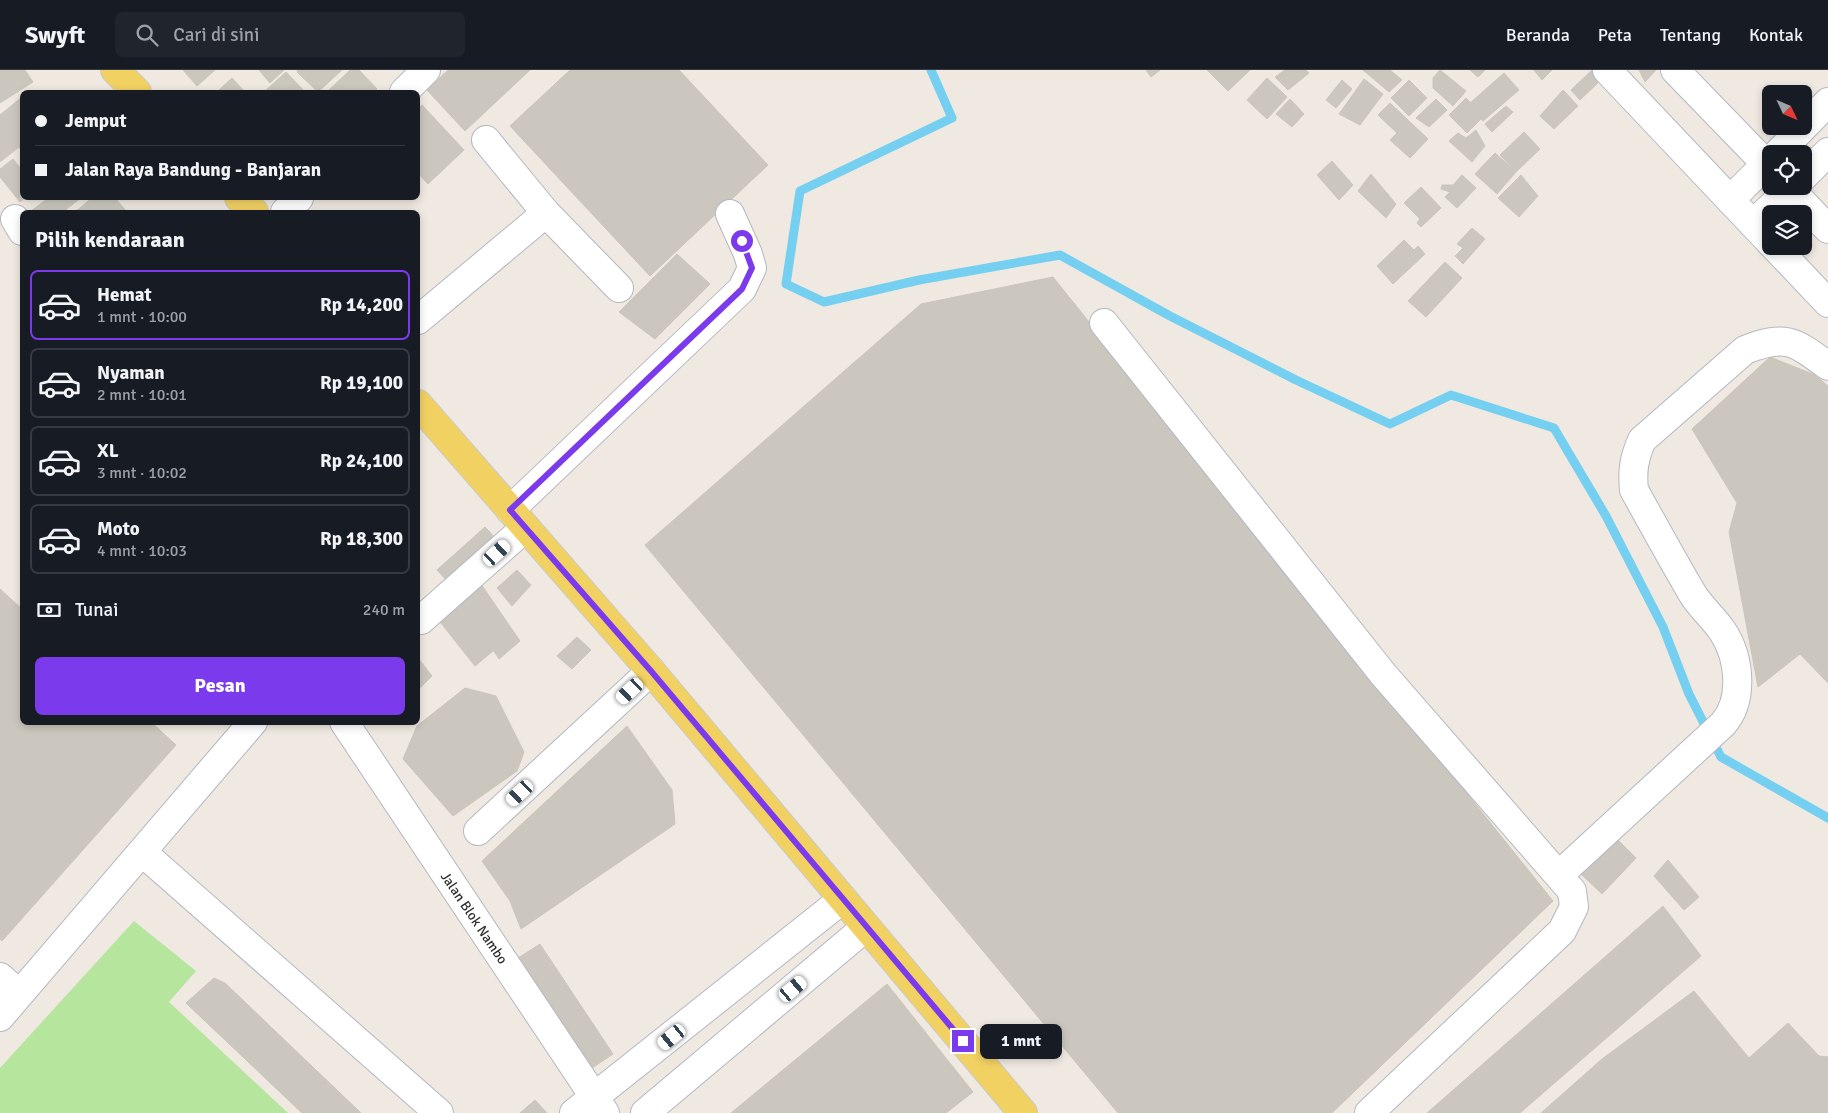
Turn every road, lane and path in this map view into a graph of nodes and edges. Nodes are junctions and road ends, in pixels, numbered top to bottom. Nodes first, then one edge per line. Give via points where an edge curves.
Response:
1 (115, 70) edge
2 (426, 70) edge
3 (1606, 70) edge
4 (1675, 70) edge
5 (135, 90) edge
6 (406, 90) edge
7 (1828, 102) edge
8 (486, 140) dead end
9 (1787, 145) edge
10 (1828, 152) edge
11 (1762, 153) edge
12 (1812, 167) edge
13 (1762, 170) edge
14 (1802, 195) edge
15 (242, 200) edge
16 (298, 200) edge
17 (1730, 200) junction
18 (252, 210) edge
19 (286, 210) edge
20 (546, 214) junction
21 (730, 214) dead end
22 (1828, 229) edge
23 (1762, 234) edge
24 (1783, 255) edge
25 (619, 288) dead end
26 (1828, 303) edge
27 (420, 318) edge
28 (1104, 323) dead end
29 (1828, 366) edge
30 (420, 406) edge
31 (517, 519) junction
32 (421, 620) dead end
33 (651, 671) junction
34 (250, 725) edge
35 (346, 725) edge
36 (478, 831) dead end
37 (142, 852) junction
38 (1559, 875) junction
39 (843, 900) junction
40 (866, 927) junction
41 (10, 986) edge
42 (0, 1016) edge
43 (591, 1108) edge
44 (440, 1113) edge
45 (645, 1113) edge
46 (1023, 1113) edge
47 (1368, 1113) edge

1 - 5 main road
2 - 6 street
3 - 17 street
4 - 11 street
7 - 9 street
8 - 20 street
10 - 12 street
13 - 17 street
14 - 22 street
15 - 18 main road
16 - 19 street
17 - 23 street
20 - 25 street
20 - 27 street
21 - 31 street via 752,268 742,289
24 - 26 street
28 - 38 street via 1383,674
29 - 38 street via 1806,349 1786,340 1745,350 1642,440 1632,471 1634,490 1694,596 1712,616 1731,646 1736,663 1735,706 1723,724
30 - 31 main road
31 - 32 street
31 - 33 main road
33 - 36 street
33 - 39 main road
34 - 37 street
35 - 43 street, Jalan Blok Nambo
37 - 41 street
37 - 44 street
38 - 47 street via 1572,892 1574,906 1562,931
39 - 40 main road
39 - 43 street
40 - 45 street
40 - 46 main road
41 - 42 street

